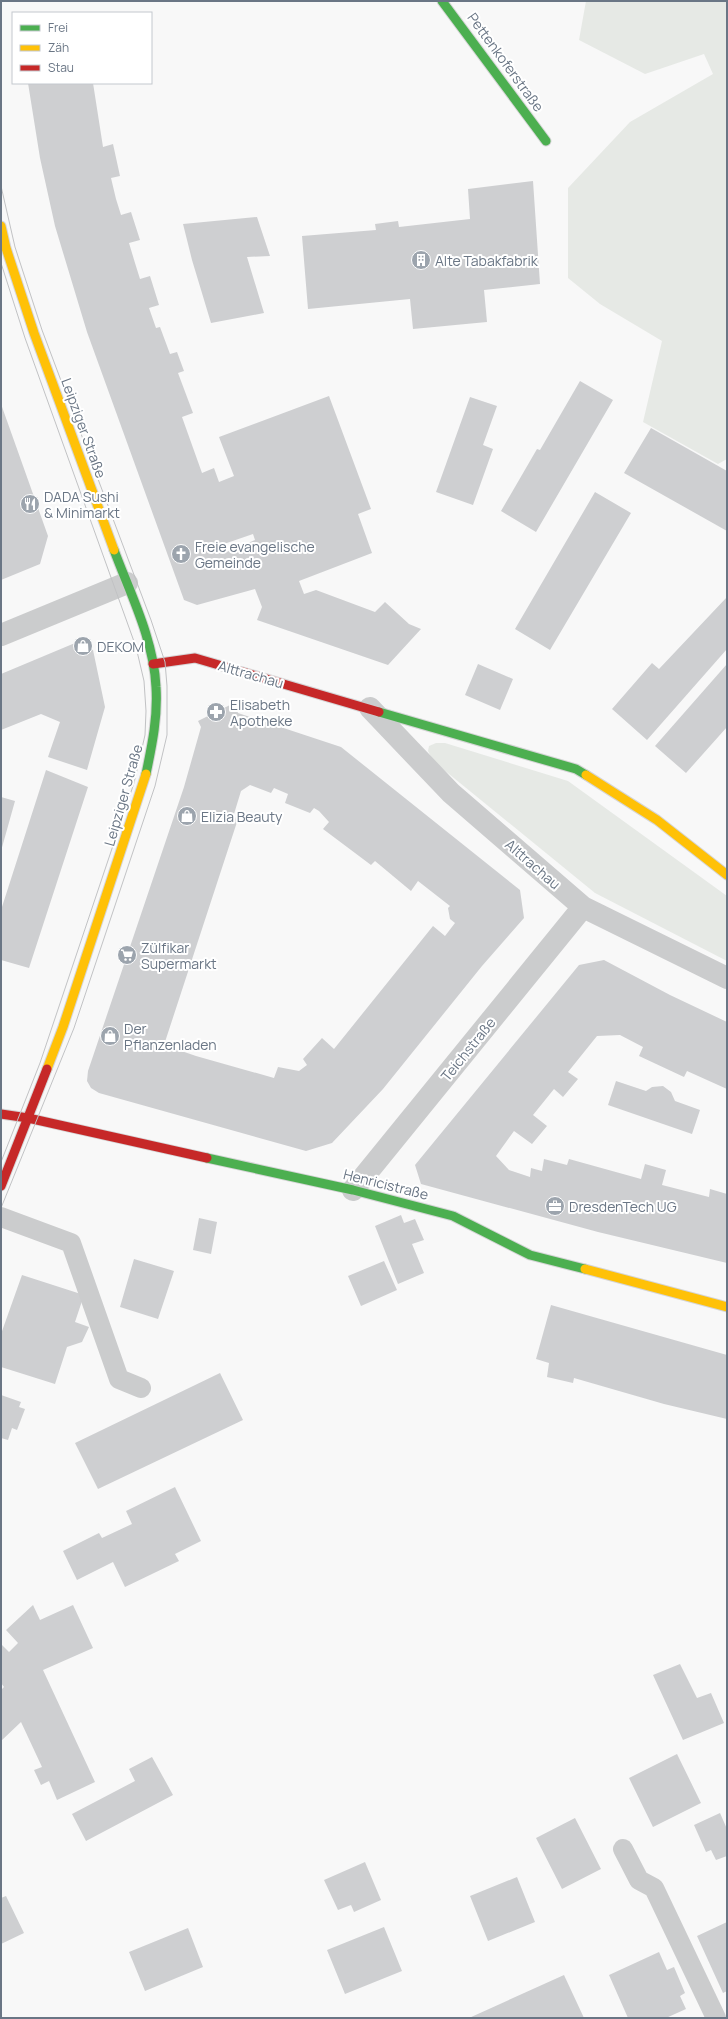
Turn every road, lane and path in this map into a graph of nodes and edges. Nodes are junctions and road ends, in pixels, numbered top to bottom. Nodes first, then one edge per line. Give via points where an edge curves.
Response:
1 (442, 1) edge
2 (546, 141) dead end
3 (1, 226) edge
4 (127, 583) junction
5 (1, 635) edge
6 (153, 664) junction
7 (370, 708) junction
8 (727, 875) edge
9 (583, 907) junction
10 (727, 978) edge
11 (1, 1114) edge
12 (28, 1118) junction
13 (1, 1186) edge
14 (353, 1190) junction
15 (1, 1217) edge
16 (727, 1307) edge
17 (141, 1388) dead end
18 (623, 1849) dead end
19 (716, 2018) edge

1 - 2 street, Pettenkoferstraße
3 - 4 street, Leipziger Straße via 34,334
4 - 5 street
4 - 6 street, Leipziger Straße
6 - 7 street, Alttrachau via 196,658
6 - 12 street, Leipziger Straße via 156,714 154,738 144,785 63,1027
7 - 8 street, Alttrachau via 576,769 657,820
7 - 9 street, Alttrachau via 451,793
9 - 10 street, Alttrachau
9 - 14 street, Teichstraße
11 - 12 street, Henricistraße
12 - 13 street, Leipziger Straße
12 - 14 street, Henricistraße
14 - 16 street, Henricistraße via 453,1216 530,1255
15 - 17 lane via 71,1243 119,1380
18 - 19 lane via 639,1880 654,1888

